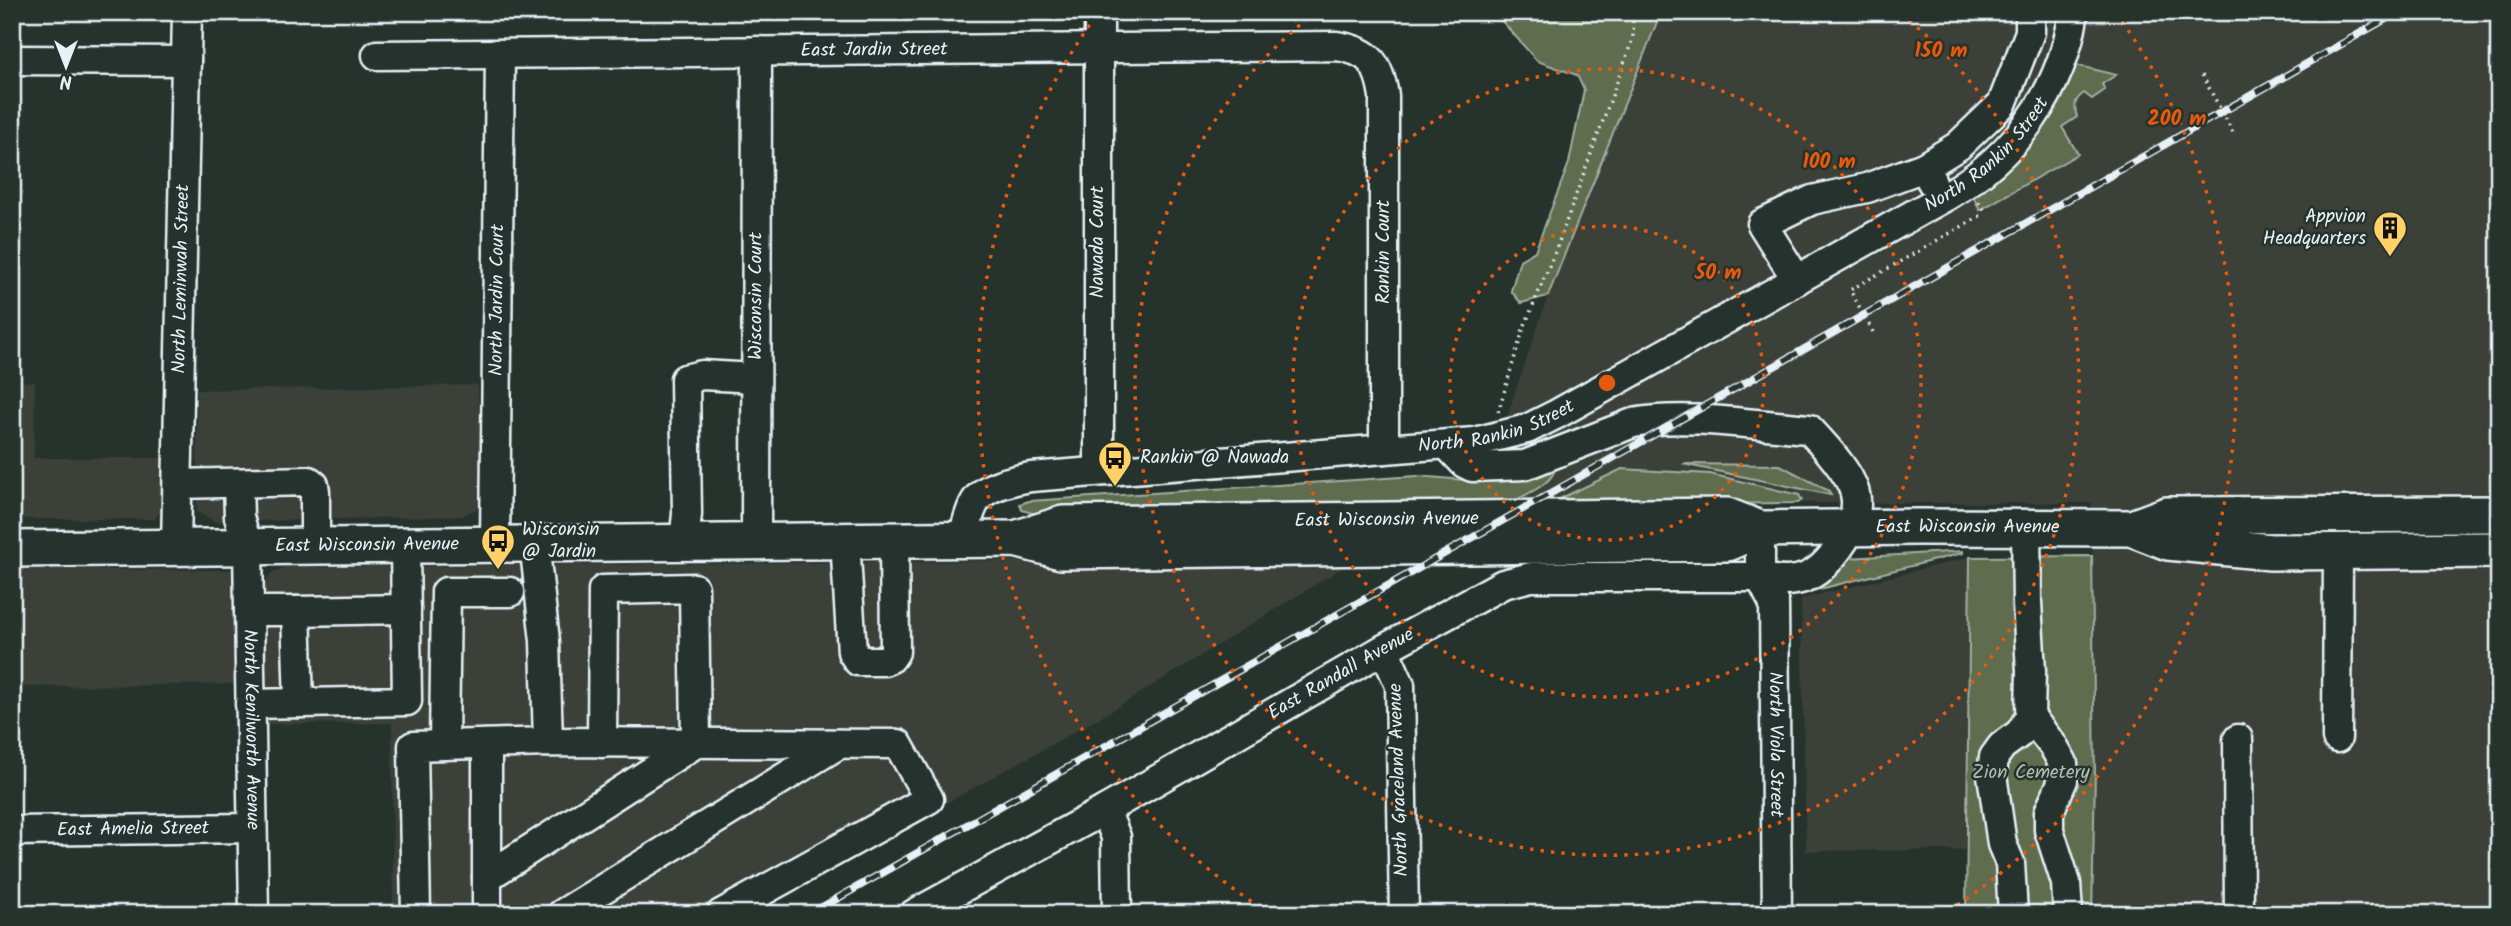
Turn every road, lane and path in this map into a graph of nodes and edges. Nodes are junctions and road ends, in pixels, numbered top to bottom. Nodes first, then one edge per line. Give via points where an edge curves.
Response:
1 (187, 12) edge
2 (1099, 12) edge
3 (1633, 12) edge
4 (2031, 12) edge
5 (2074, 12) edge
6 (1099, 47) junction
7 (757, 51) junction
8 (377, 55) dead end
9 (500, 55) junction
10 (1369, 58) joint
11 (12, 60) edge
12 (186, 61) junction
13 (2202, 75) dead end
14 (2234, 134) dead end
15 (1924, 167) junction
16 (1941, 198) junction
17 (1982, 215) dead end
18 (1797, 280) junction
19 (1873, 332) dead end
20 (755, 378) junction
21 (1497, 414) dead end
22 (1447, 445) junction
23 (1384, 449) junction
24 (1099, 471) junction
25 (238, 483) junction
26 (178, 484) junction
27 (2499, 513) edge
28 (2390, 515) junction
29 (2026, 527) junction
30 (1852, 528) junction
31 (2132, 528) junction
32 (1760, 529) junction
33 (845, 540) junction
34 (894, 540) junction
35 (962, 540) junction
36 (756, 541) junction
37 (534, 542) junction
38 (684, 542) junction
39 (495, 543) junction
40 (405, 545) junction
41 (176, 547) junction
42 (248, 547) junction
43 (315, 547) junction
44 (12, 548) edge
45 (2499, 550) edge
46 (2338, 551) junction
47 (1760, 577) junction
48 (1804, 578) junction
49 (510, 592) dead end
50 (1774, 604) junction
51 (405, 609) junction
52 (249, 611) junction
53 (296, 611) junction
54 (1384, 649) junction
55 (299, 703) junction
56 (250, 704) junction
57 (2030, 716) junction
58 (2337, 738) dead end
59 (2238, 739) dead end
60 (548, 743) junction
61 (602, 743) junction
62 (696, 743) junction
63 (487, 744) junction
64 (839, 744) junction
65 (444, 745) junction
66 (1105, 810) junction
67 (252, 828) junction
68 (12, 831) edge
69 (487, 877) junction
70 (254, 914) edge
71 (416, 914) edge
72 (487, 914) edge
73 (562, 914) edge
74 (721, 914) edge
75 (914, 914) edge
76 (1117, 914) edge
77 (1404, 914) edge
78 (1777, 914) edge
79 (2013, 914) edge
80 (2068, 914) edge
81 (2239, 914) edge

1 - 12 street, North Leminwah Street
2 - 6 street, Nawada Court
3 - 21 path via 1633,38 1523,330
4 - 15 street via 2030,32 2001,104 1958,146
5 - 16 street, North Rankin Street via 2064,58 2035,116 1993,163
6 - 7 street, East Jardin Street
6 - 10 street, East Jardin Street via 1337,46 1353,48
6 - 24 street, Nawada Court
7 - 9 street, East Jardin Street
7 - 20 street, Wisconsin Court
8 - 9 street, East Jardin Street
9 - 39 street, North Jardin Court
10 - 23 street, Rankin Court via 1381,75 1384,96
11 - 12 street
12 - 26 street, North Leminwah Street
13 - 14 path, bridge
15 - 16 street
15 - 18 street via 1867,188 1811,200 1762,224
16 - 18 street, North Rankin Street
17 - 19 path via 1850,290
18 - 22 street, North Rankin Street via 1527,429
20 - 36 street, Wisconsin Court
20 - 38 street via 702,375 685,379
22 - 23 street, North Rankin Street
22 - 30 street via 1464,463 1489,468 1525,465 1647,420 1810,429 1842,466 1857,498
23 - 24 street, North Rankin Street
24 - 35 street, North Rankin Street via 1031,477 996,486 976,500
25 - 26 street
25 - 42 street, North Kenilworth Avenue via 239,517
25 - 43 street via 309,481 314,485
26 - 41 street, North Leminwah Street
27 - 28 main road, East Wisconsin Avenue
28 - 31 main road, East Wisconsin Avenue via 2167,515
28 - 46 main road via 2345,536
29 - 30 main road, East Wisconsin Avenue
29 - 31 main road, East Wisconsin Avenue
29 - 57 street
30 - 32 main road, East Wisconsin Avenue
30 - 48 street via 1824,567
31 - 46 main road, East Wisconsin Avenue via 2168,542 2271,552
32 - 35 main road, East Wisconsin Avenue via 1727,516 1063,524 1015,539
32 - 47 street
33 - 34 main road, East Wisconsin Avenue
33 - 34 street via 852,652 858,661 874,661 891,658 895,652
33 - 36 main road, East Wisconsin Avenue
34 - 35 main road, East Wisconsin Avenue
36 - 38 main road, East Wisconsin Avenue
37 - 38 main road, East Wisconsin Avenue
37 - 39 main road, East Wisconsin Avenue
37 - 60 street via 545,641
39 - 40 main road, East Wisconsin Avenue
40 - 43 main road, East Wisconsin Avenue
40 - 51 street
41 - 42 main road, East Wisconsin Avenue
41 - 44 main road, East Wisconsin Avenue
42 - 43 main road, East Wisconsin Avenue
42 - 52 street, North Kenilworth Avenue
45 - 46 main road, East Wisconsin Avenue
46 - 58 street
47 - 48 street, East Randall Avenue via 1778,582
47 - 50 street, North Viola Street
47 - 54 street, East Randall Avenue via 1531,577 1503,584
48 - 50 street
49 - 65 street via 446,592
50 - 78 street, North Viola Street
51 - 53 street
51 - 55 street via 407,701
52 - 53 street
52 - 56 street, North Kenilworth Avenue
53 - 55 street
54 - 66 street, East Randall Avenue
54 - 77 street, North Graceland Avenue via 1400,685
55 - 56 street
56 - 67 street, North Kenilworth Avenue
57 - 79 street via 2020,733 1994,757 1992,775 2002,844 2010,863
57 - 80 street via 2063,763 2063,780 2049,812 2049,830 2066,883
59 - 81 street
60 - 61 street
60 - 63 street
61 - 62 street
61 - 62 street via 603,590 694,588
62 - 64 street
62 - 69 street
63 - 65 street
63 - 69 street
64 - 73 street
64 - 74 street via 898,744 929,799
65 - 71 street via 412,746
66 - 75 street, East Randall Avenue
66 - 76 street via 1116,838
67 - 68 street, East Amelia Street
67 - 70 street, North Kenilworth Avenue
69 - 72 street

